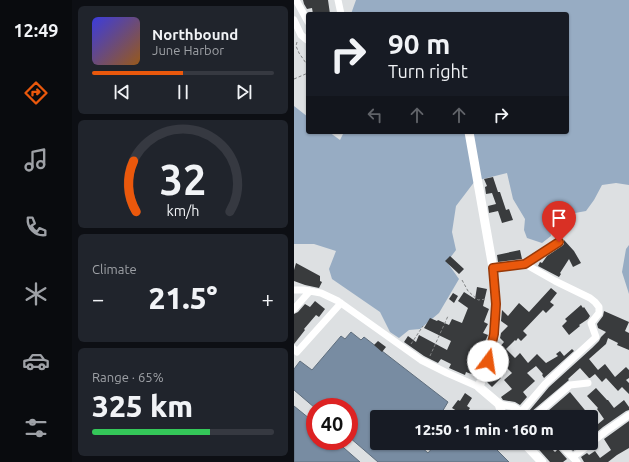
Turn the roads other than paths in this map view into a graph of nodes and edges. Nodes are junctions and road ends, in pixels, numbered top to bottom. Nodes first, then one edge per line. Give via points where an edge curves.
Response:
1 (296, 0) edge
2 (338, 0) edge
3 (341, 12) edge
4 (306, 18) edge
5 (294, 20) edge
6 (306, 39) edge
7 (469, 134) edge
8 (559, 242) dead end
9 (525, 264) junction
10 (493, 268) junction
11 (294, 290) edge
12 (310, 291) junction
13 (341, 304) junction
14 (294, 309) edge
15 (294, 349) edge
16 (588, 383) dead end
17 (479, 387) junction
18 (499, 404) junction
19 (501, 410) edge
20 (518, 410) edge
21 (523, 410) edge
22 (541, 410) edge
23 (629, 415) edge
24 (598, 437) edge
25 (531, 450) edge
26 (566, 450) edge
27 (584, 450) edge
28 (575, 460) edge
29 (542, 462) edge

1 - 4 street
2 - 3 street
5 - 6 street via 301,35
7 - 10 street
8 - 9 street
9 - 10 street
9 - 21 street via 590,298 599,307 599,313 591,323 596,336 545,384
10 - 17 street via 496,299 494,334
11 - 12 street
12 - 13 street via 321,293
12 - 14 street
13 - 15 street via 297,352
13 - 17 street via 407,350 447,373
16 - 22 street via 570,385
17 - 18 street
18 - 19 street
18 - 20 street
23 - 24 street
25 - 29 street
26 - 28 street
27 - 28 street

